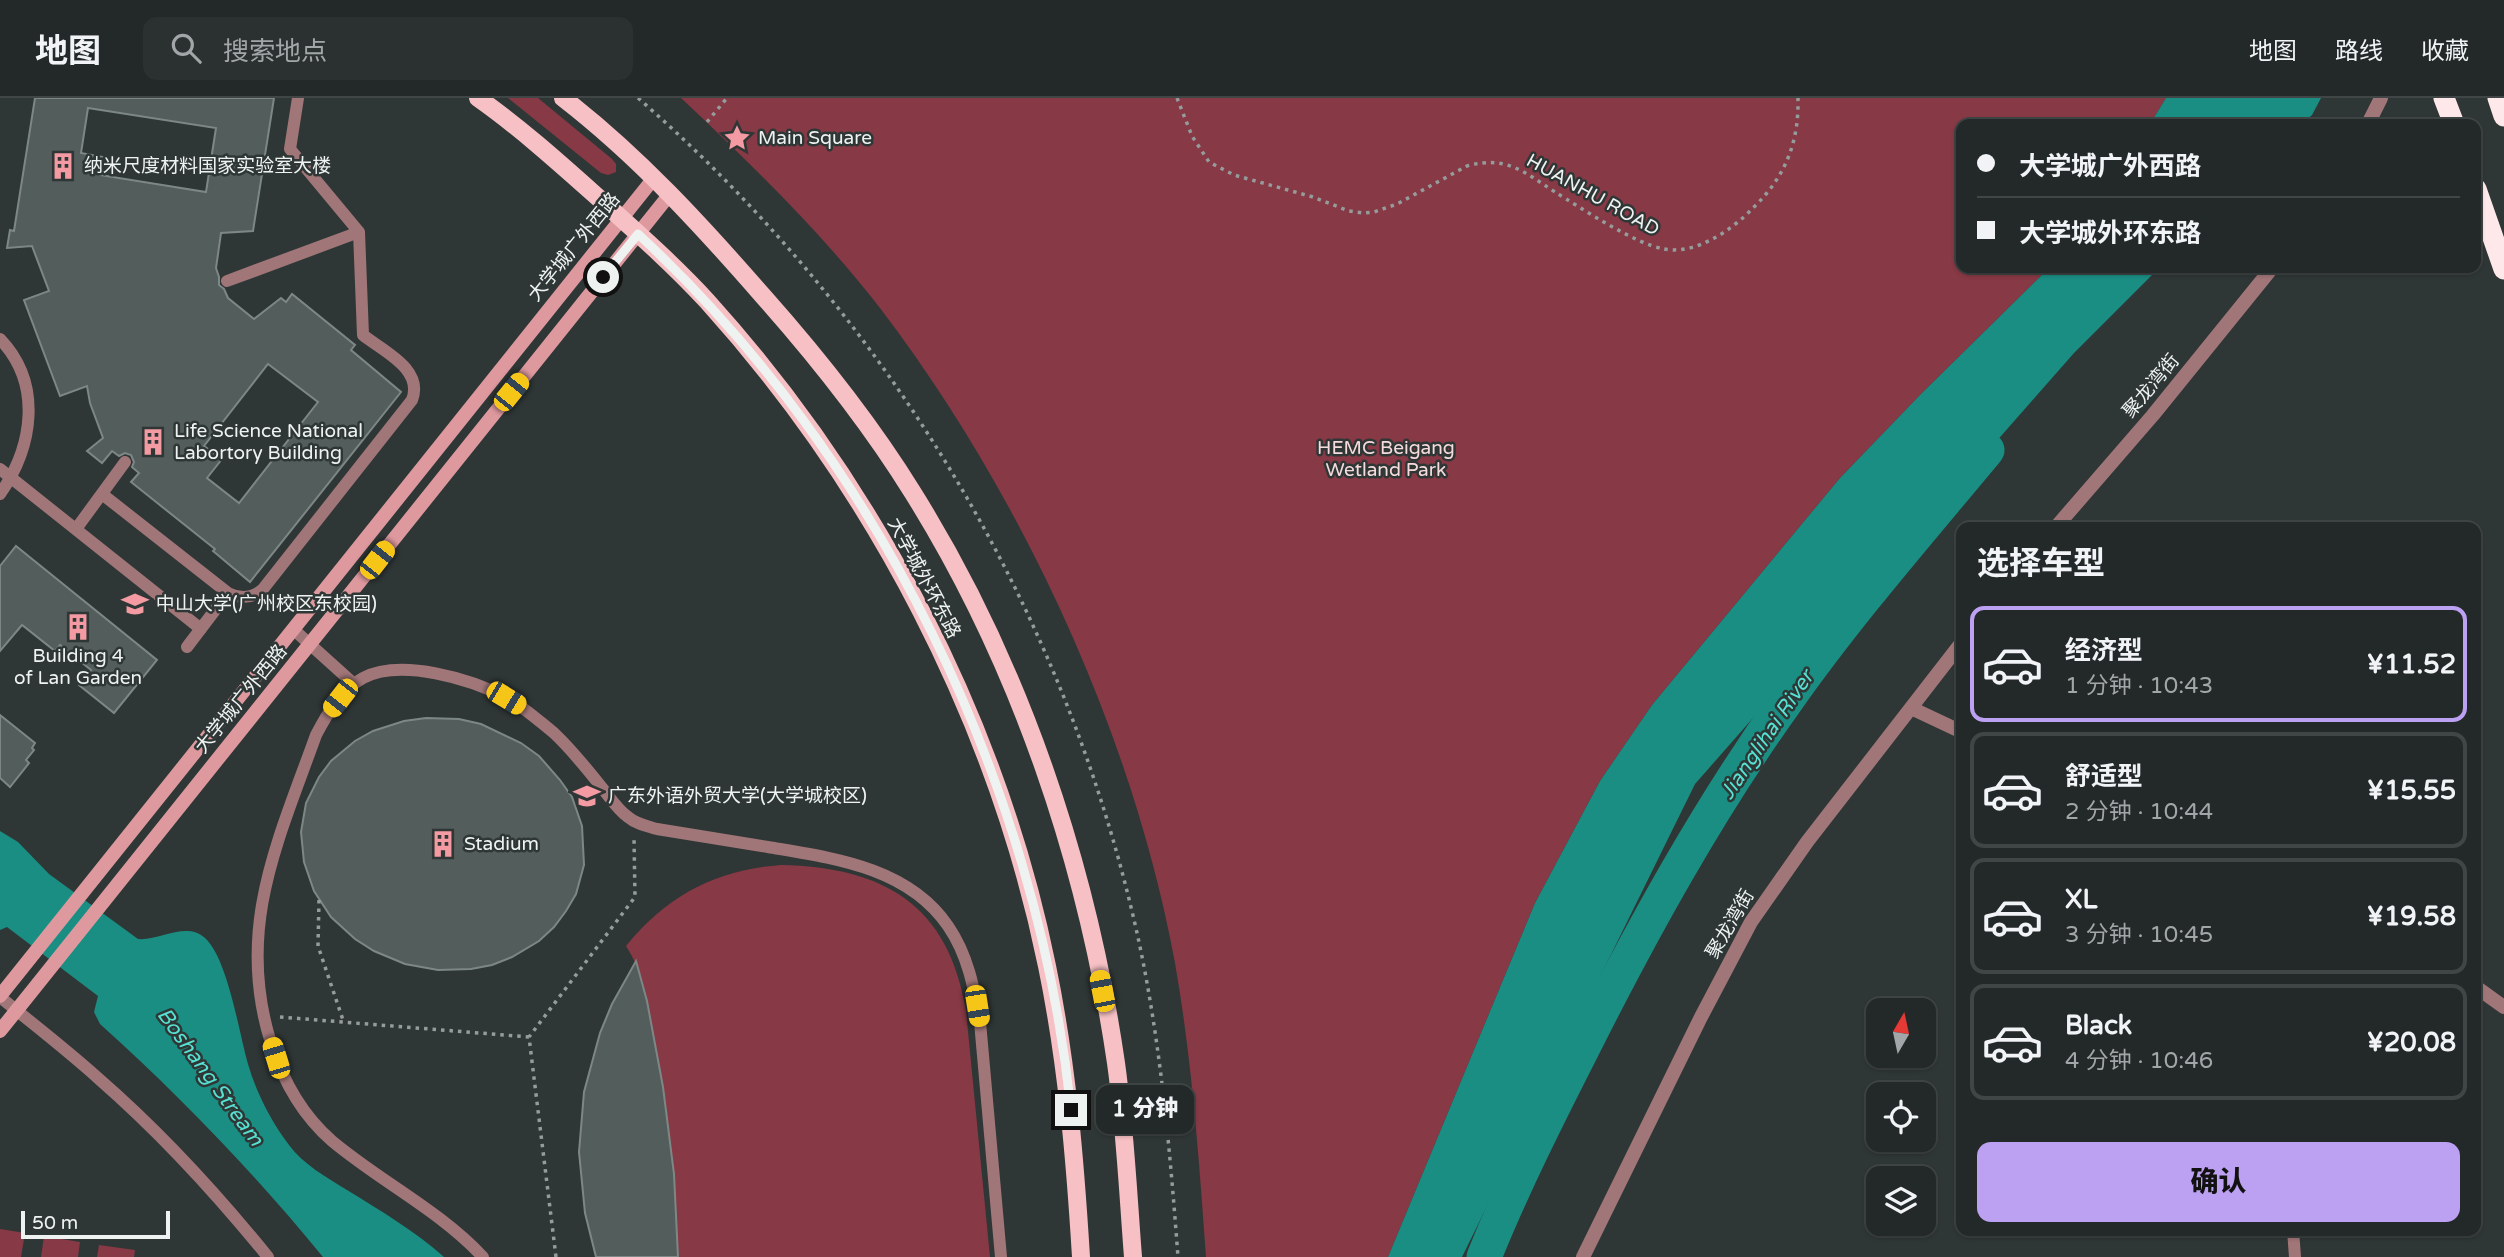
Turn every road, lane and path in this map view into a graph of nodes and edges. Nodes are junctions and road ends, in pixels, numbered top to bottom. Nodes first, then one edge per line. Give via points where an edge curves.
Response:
1 (298, 98) edge
2 (478, 98) edge
3 (564, 98) edge
4 (727, 98) edge
5 (1177, 98) edge
6 (1798, 98) edge
7 (2381, 98) edge
8 (2444, 98) edge
9 (2498, 98) edge
10 (2504, 116) edge
11 (2370, 119) edge
12 (2452, 119) edge
13 (707, 122) dead end
14 (654, 178) junction
15 (670, 194) junction
16 (2481, 203) edge
17 (621, 218) junction
18 (359, 232) junction
19 (638, 234) junction
20 (2504, 269) edge
21 (2268, 273) edge
22 (227, 281) dead end
23 (0, 339) edge
24 (125, 462) dead end
25 (0, 469) edge
26 (11, 477) junction
27 (0, 494) edge
28 (102, 494) junction
29 (2060, 522) edge
30 (76, 529) junction
31 (228, 593) junction
32 (201, 629) junction
33 (293, 629) junction
34 (310, 643) junction
35 (187, 647) dead end
36 (1956, 650) edge
37 (354, 684) junction
38 (1910, 708) junction
39 (1956, 729) edge
40 (633, 821) junction
41 (319, 900) dead end
42 (2481, 991) edge
43 (0, 997) edge
44 (2504, 1007) edge
45 (17, 1010) junction
46 (264, 1016) junction
47 (344, 1023) junction
48 (0, 1031) edge
49 (529, 1037) junction
50 (2293, 1236) edge
51 (268, 1257) edge
52 (484, 1257) edge
53 (556, 1257) edge
54 (1001, 1257) edge
55 (1081, 1257) edge
56 (1133, 1257) edge
57 (1583, 1257) edge
58 (2295, 1257) edge

1 - 18 lane via 290,149
2 - 17 main road, 大学城外环东路
3 - 14 main road, 大学城外环东路
4 - 13 path
5 - 6 path, HUANHU ROAD via 1192,136 1209,162 1234,176 1349,211 1374,212 1467,166 1504,163 1637,240 1675,250 1727,230 1768,193 1791,153
7 - 11 street
8 - 12 highway
9 - 10 highway
14 - 15 main road, 大学城外环东路
14 - 17 main road, 大学城广外西路
15 - 19 main road, 大学城广外西路
15 - 56 main road, 大学城外环东路 via 824,366 874,434 948,554 1025,718 1080,886 1098,966 1116,1063
16 - 20 highway
17 - 19 main road, 大学城外环东路
17 - 33 main road, 大学城广外西路
18 - 22 lane
18 - 31 lane via 363,335 410,372 414,395 263,589 243,597
19 - 34 main road, 大学城广外西路
19 - 55 main road, 大学城外环东路 via 706,301 795,409 875,530 953,678 999,793 1047,966 1068,1088
21 - 29 street, 聚龙湾街
23 - 26 lane via 19,367 29,405 25,444
24 - 28 lane
25 - 26 lane
26 - 27 lane
26 - 30 lane
28 - 30 lane
28 - 31 lane
30 - 32 lane
31 - 32 lane
32 - 35 lane
33 - 34 lane
33 - 43 main road, 大学城广外西路
34 - 37 lane
34 - 45 main road, 大学城广外西路
36 - 38 street, 聚龙湾街
37 - 40 lane via 377,673 411,671 448,677 506,698 555,735
37 - 46 lane via 331,709 316,735 271,863 256,951
38 - 39 street
38 - 57 street, 聚龙湾街 via 1751,922
40 - 49 path via 635,897
40 - 54 lane via 853,863 912,890 936,911 966,961 975,990
41 - 47 path via 318,946
42 - 44 street
43 - 45 lane
45 - 48 main road, 大学城广外西路
45 - 51 lane via 100,1079 178,1154
46 - 47 path
46 - 52 lane via 285,1080 310,1118
47 - 49 path
49 - 53 path
50 - 58 lane

